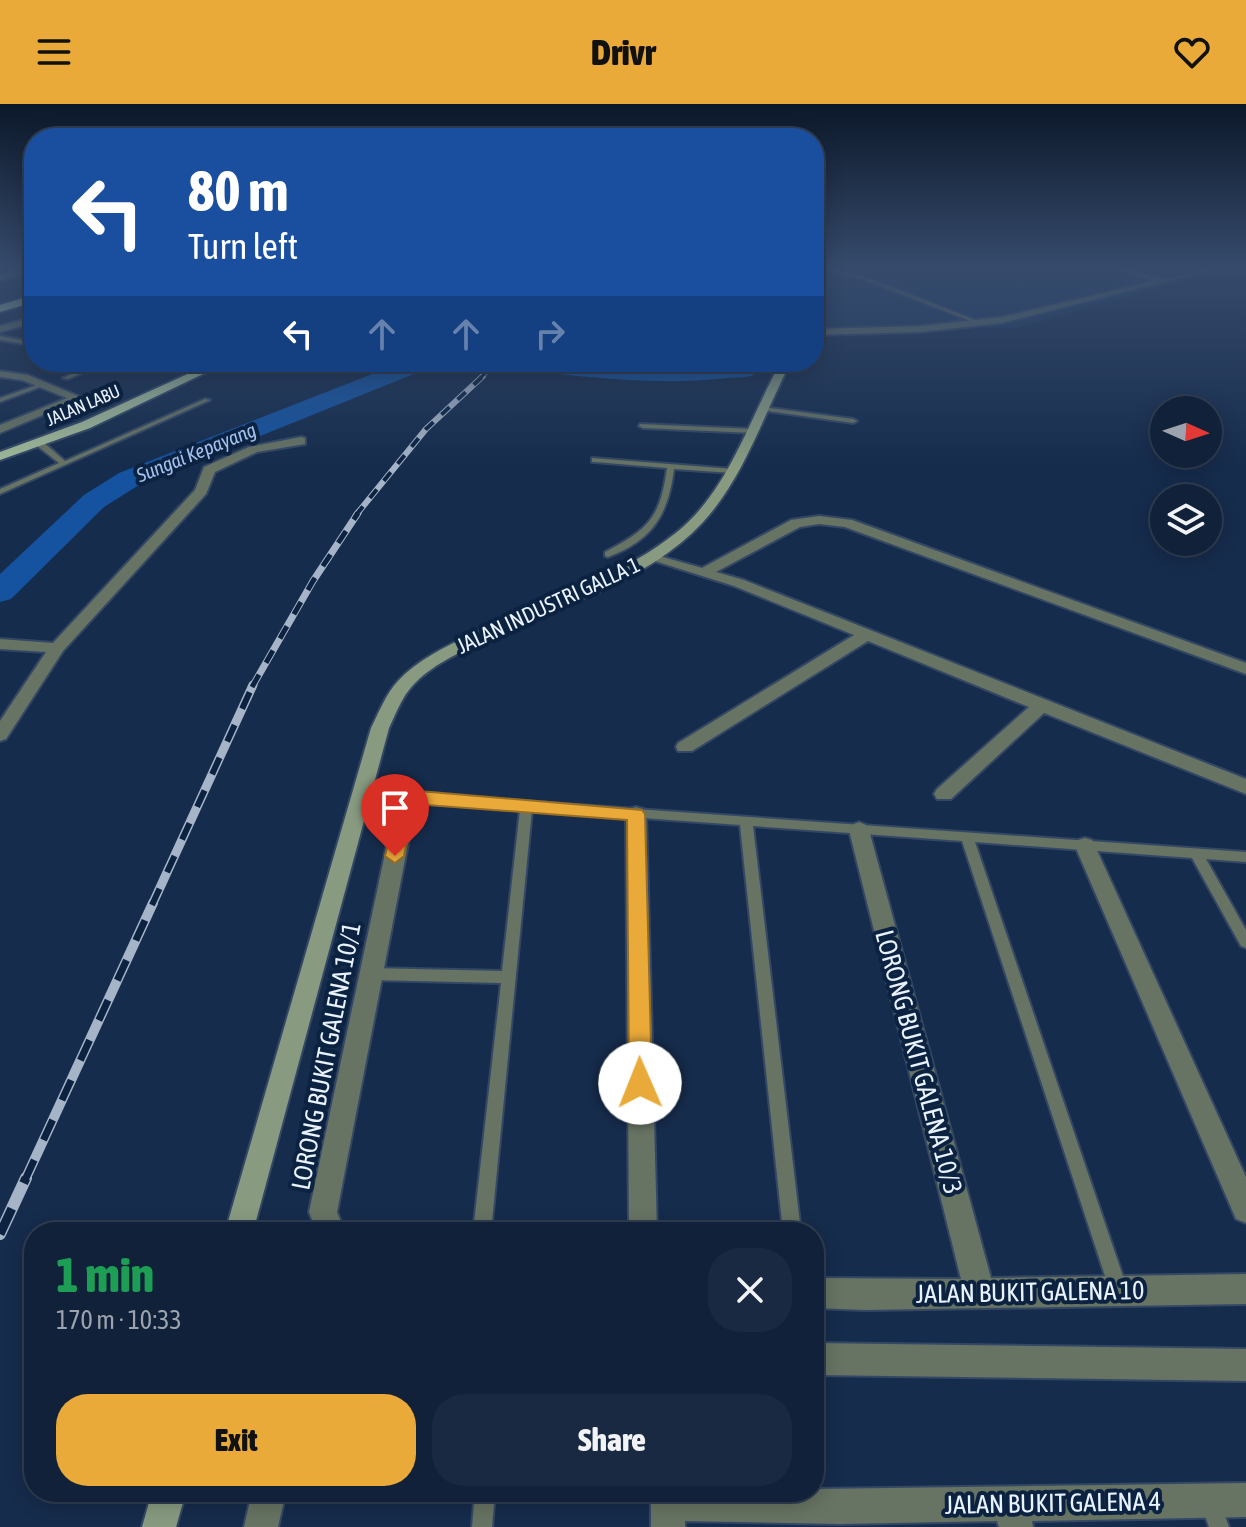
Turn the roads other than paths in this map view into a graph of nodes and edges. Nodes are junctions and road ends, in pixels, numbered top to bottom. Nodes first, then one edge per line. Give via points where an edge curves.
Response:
1 (0, 338) edge
2 (24, 342) edge
3 (0, 367) edge
4 (24, 371) edge
5 (30, 372) edge
6 (80, 372) edge
7 (201, 372) edge
8 (781, 372) edge
9 (0, 374) edge
10 (66, 378) joint
11 (45, 384) junction
12 (0, 400) edge
13 (207, 400) dead end
14 (763, 409) junction
15 (853, 421) dead end
16 (643, 426) dead end
17 (0, 429) edge
18 (753, 431) junction
19 (301, 441) dead end
20 (39, 443) junction
21 (0, 456) edge
22 (595, 460) dead end
23 (64, 464) junction
24 (671, 465) junction
25 (733, 471) junction
26 (0, 492) edge
27 (608, 554) dead end
28 (649, 557) junction
29 (703, 573) junction
30 (868, 634) junction
31 (0, 644) edge
32 (57, 648) junction
33 (1246, 669) edge
34 (1042, 705) junction
35 (0, 735) edge
36 (685, 747) dead end
37 (1246, 787) edge
38 (944, 794) dead end
39 (407, 797) joint
40 (526, 806) junction
41 (636, 814) junction
42 (746, 822) junction
43 (859, 830) junction
44 (967, 838) junction
45 (1085, 846) junction
46 (1196, 853) junction
47 (1246, 857) edge
48 (1246, 942) edge
49 (371, 974) junction
50 (509, 977) junction
51 (1246, 1209) edge
52 (242, 1222) edge
53 (327, 1222) edge
54 (483, 1222) edge
55 (643, 1222) edge
56 (791, 1222) edge
57 (1246, 1289) edge
58 (1119, 1291) junction
59 (824, 1293) edge
60 (980, 1293) junction
61 (824, 1359) edge
62 (1246, 1365) edge
63 (1246, 1500) edge
64 (166, 1502) edge
65 (267, 1502) edge
66 (484, 1502) edge
67 (668, 1508) edge
68 (1215, 1514) edge
69 (1013, 1515) edge
70 (841, 1517) edge
71 (159, 1527) edge
72 (261, 1527) edge
73 (482, 1527) edge

1 - 2 lane
3 - 4 street
5 - 10 street
6 - 10 lane
7 - 20 main road, JALAN LABU
8 - 14 main road, JALAN INDUSTRI GALLA 1
9 - 11 street
11 - 12 lane
11 - 17 street via 77,396
13 - 23 lane
14 - 15 lane
14 - 18 main road, JALAN INDUSTRI GALLA 1
16 - 18 lane
18 - 25 main road, JALAN INDUSTRI GALLA 1
19 - 32 street via 273,445 213,467 201,491
20 - 21 main road, JALAN LABU
20 - 23 lane
22 - 24 lane
23 - 26 lane
24 - 25 lane
24 - 27 lane via 659,520 641,538
25 - 28 main road, JALAN INDUSTRI GALLA 1 via 684,534
28 - 29 street
28 - 52 main road, JALAN INDUSTRI GALLA 1 via 482,634 404,686 380,728
29 - 30 street
29 - 33 street via 796,523 847,523
30 - 34 street
30 - 36 street
31 - 32 street
32 - 35 street
34 - 37 street
34 - 38 street
39 - 40 lane
39 - 49 street, LORONG BUKIT GALENA 10/1
40 - 41 lane
40 - 50 lane
41 - 42 lane
41 - 55 street
42 - 43 lane
42 - 56 lane
43 - 44 lane
43 - 60 street, LORONG BUKIT GALENA 10/3
44 - 45 lane
44 - 58 lane
45 - 46 lane
45 - 51 street
46 - 47 lane
46 - 48 lane
49 - 50 lane
49 - 53 street, LORONG BUKIT GALENA 10/1 via 323,1212
50 - 54 lane
57 - 58 street, JALAN BUKIT GALENA 10
58 - 60 street, JALAN BUKIT GALENA 10
59 - 60 street, JALAN BUKIT GALENA 10
61 - 62 street
63 - 68 street, JALAN BUKIT GALENA 4
64 - 71 main road
65 - 72 street
66 - 73 lane
67 - 70 street, JALAN BUKIT GALENA 4
68 - 69 street, JALAN BUKIT GALENA 4
69 - 70 street, JALAN BUKIT GALENA 4

